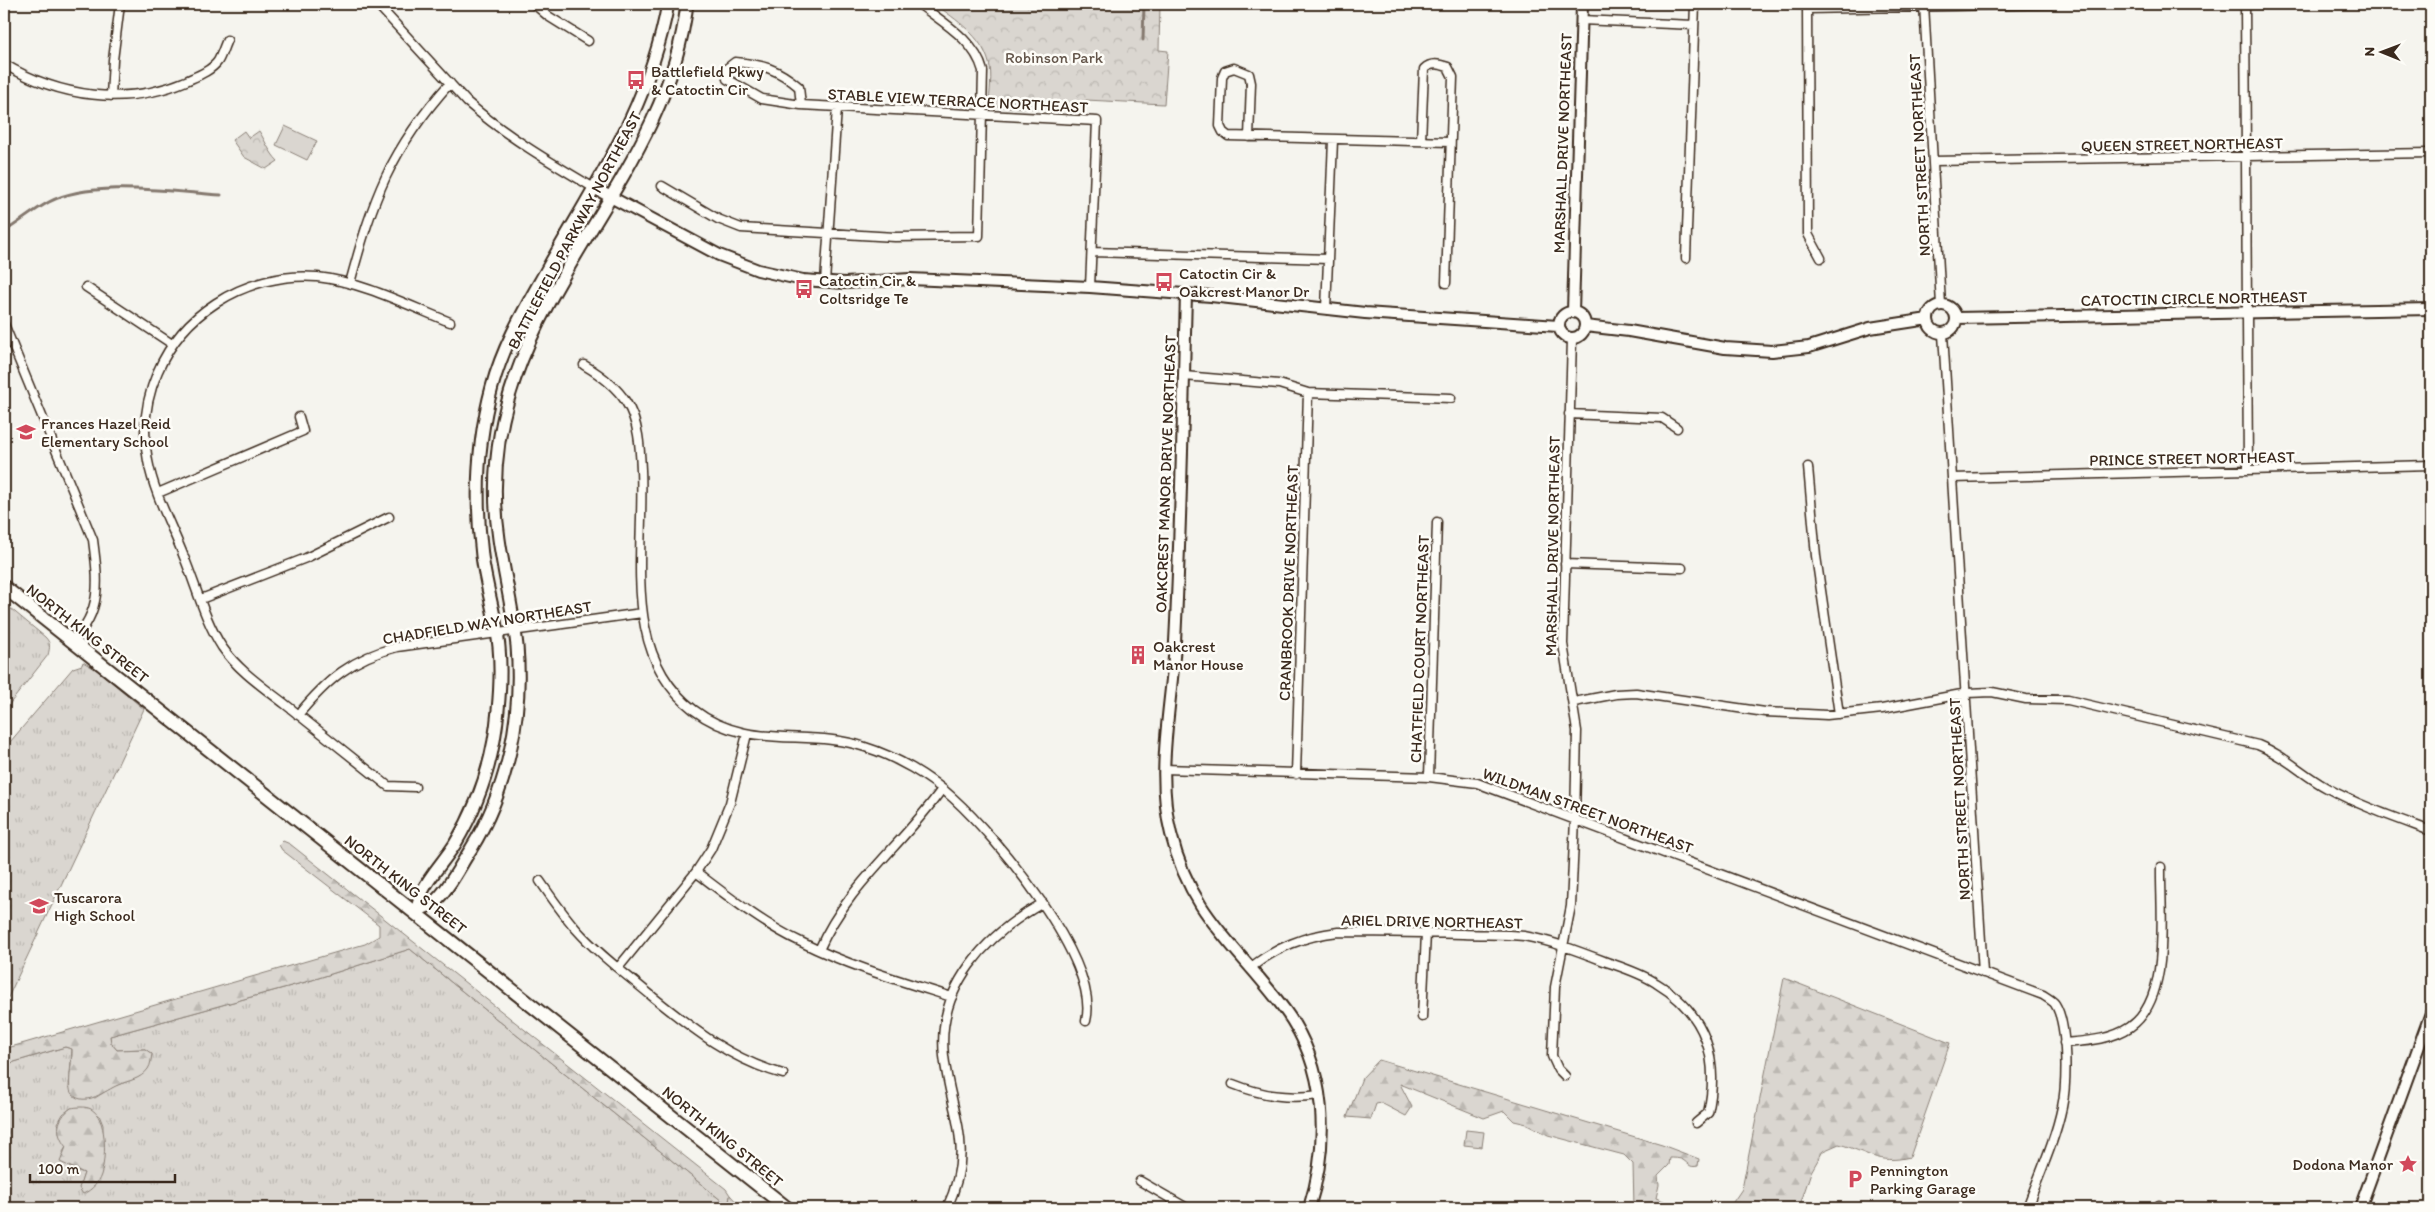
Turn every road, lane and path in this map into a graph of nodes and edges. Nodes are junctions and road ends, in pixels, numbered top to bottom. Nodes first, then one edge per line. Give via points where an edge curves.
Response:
1 (120, 4) edge
2 (377, 4) edge
3 (534, 4) edge
4 (668, 4) edge
5 (687, 4) edge
6 (919, 4) edge
7 (1582, 4) edge
8 (1695, 4) edge
9 (2051, 4) edge
10 (2245, 4) edge
11 (1924, 5) edge
12 (1807, 6) edge
13 (1581, 20) junction
14 (1694, 25) junction
15 (227, 40) dead end
16 (588, 41) dead end
17 (4, 64) edge
18 (450, 83) junction
19 (111, 96) junction
20 (801, 106) junction
21 (837, 108) junction
22 (982, 115) junction
23 (1249, 137) junction
24 (1333, 140) junction
25 (1421, 141) junction
26 (1450, 142) junction
27 (2431, 154) edge
28 (2247, 156) junction
29 (1933, 162) junction
30 (662, 186) dead end
31 (594, 188) junction
32 (610, 196) junction
33 (829, 234) junction
34 (1092, 252) junction
35 (1686, 258) dead end
36 (1820, 258) dead end
37 (1328, 259) junction
38 (825, 282) junction
39 (350, 283) junction
40 (1446, 284) dead end
41 (86, 287) dead end
42 (1090, 287) junction
43 (1186, 294) junction
44 (1941, 305) junction
45 (2431, 308) edge
46 (1326, 309) junction
47 (2247, 311) junction
48 (1572, 312) junction
49 (1956, 318) junction
50 (1928, 319) junction
51 (450, 322) dead end
52 (4, 324) edge
53 (1558, 326) junction
54 (1585, 326) junction
55 (1943, 334) junction
56 (1572, 339) junction
57 (172, 344) junction
58 (584, 366) dead end
59 (1184, 376) junction
60 (1308, 392) junction
61 (1451, 398) dead end
62 (1569, 414) junction
63 (299, 417) dead end
64 (1677, 428) dead end
65 (2431, 465) edge
66 (1808, 467) dead end
67 (2248, 470) junction
68 (1953, 478) junction
69 (158, 493) junction
70 (389, 517) dead end
71 (1437, 522) dead end
72 (1565, 564) junction
73 (1682, 568) dead end
74 (4, 587) edge
75 (201, 599) junction
76 (642, 613) junction
77 (515, 631) junction
78 (496, 634) junction
79 (73, 640) junction
80 (1967, 692) junction
81 (1574, 702) junction
82 (1839, 714) junction
83 (298, 715) junction
84 (746, 734) junction
85 (1164, 769) junction
86 (1296, 774) junction
87 (1429, 777) junction
88 (415, 788) dead end
89 (942, 789) junction
90 (1575, 819) junction
91 (2431, 831) edge
92 (2161, 867) dead end
93 (696, 872) junction
94 (540, 880) dead end
95 (1043, 903) junction
96 (417, 911) junction
97 (1426, 933) junction
98 (1564, 946) junction
99 (819, 950) junction
100 (618, 968) junction
101 (1250, 968) junction
102 (1983, 973) junction
103 (952, 997) junction
104 (2431, 1012) edge
105 (1422, 1016) dead end
106 (1086, 1021) dead end
107 (2064, 1043) junction
108 (783, 1074) dead end
109 (1565, 1076) dead end
110 (1233, 1084) dead end
111 (1320, 1095) junction
112 (1696, 1123) dead end
113 (1140, 1181) dead end
114 (787, 1208) edge
115 (947, 1208) edge
116 (1187, 1208) edge
117 (1308, 1208) edge
118 (2027, 1208) edge
119 (2360, 1208) edge

1 - 19 street via 112,60
2 - 18 street
3 - 16 street
4 - 31 main road, BATTLEFIELD PARKWAY NORTHEAST via 661,41 644,90 631,122
5 - 32 main road, BATTLEFIELD PARKWAY NORTHEAST via 679,44 662,96 643,138
6 - 22 street via 968,43 978,55 983,71
7 - 13 street, MARSHALL DRIVE NORTHEAST
8 - 14 street
9 - 11 street
10 - 28 street
11 - 12 street
11 - 29 street, NORTH STREET NORTHEAST
12 - 36 street via 1808,234
13 - 14 street
13 - 48 street, MARSHALL DRIVE NORTHEAST
14 - 35 street
15 - 19 street via 217,62 203,74 175,86
17 - 19 street via 22,75 65,91
18 - 31 street via 499,129
18 - 39 street via 405,139 385,176
20 - 20 street, STABLE VIEW TERRACE NORTHEAST via 762,99 745,91 727,79 726,68 735,62 760,64 779,72 799,87
20 - 21 street, STABLE VIEW TERRACE NORTHEAST
21 - 22 street, STABLE VIEW TERRACE NORTHEAST
21 - 33 street
22 - 33 street via 978,236
22 - 34 street, STABLE VIEW TERRACE NORTHEAST via 1097,120
23 - 23 street via 1228,136 1220,126 1222,78 1225,71 1234,68 1249,74
23 - 24 street
24 - 25 street
24 - 37 street
25 - 26 street
25 - 26 street via 1424,69 1438,63 1448,66 1453,77
26 - 40 street
27 - 28 street, QUEEN STREET NORTHEAST
28 - 29 street, QUEEN STREET NORTHEAST
28 - 47 street
29 - 44 street, NORTH STREET NORTHEAST
30 - 33 street via 718,219 741,228
31 - 32 street
31 - 78 main road, BATTLEFIELD PARKWAY NORTHEAST via 512,333 487,408 479,461 477,505 482,558
32 - 38 street via 688,240 738,263 778,275
32 - 77 main road, BATTLEFIELD PARKWAY NORTHEAST via 526,347 502,425 496,473 496,515
33 - 38 street
34 - 37 street
34 - 42 street, STABLE VIEW TERRACE NORTHEAST
37 - 46 street
38 - 42 street via 910,278
39 - 51 street
39 - 57 street via 300,277 248,287 205,310
41 - 57 street
42 - 43 street
43 - 46 street
43 - 59 street, OAKCREST MANOR DRIVE NORTHEAST
44 - 49 street via 1952,308
44 - 50 street via 1931,311
45 - 47 street, CATOCTIN CIRCLE NORTHEAST
46 - 53 street
47 - 49 street, CATOCTIN CIRCLE NORTHEAST
47 - 67 street
48 - 53 street via 1563,316
48 - 54 street via 1582,316
49 - 55 street via 1953,329
50 - 54 street via 1870,328 1809,347 1772,351 1725,348
50 - 55 street via 1932,330
52 - 79 street via 93,540 98,575 92,616
53 - 56 street via 1562,335
54 - 56 street via 1582,334
55 - 68 street, NORTH STREET NORTHEAST
56 - 62 street, MARSHALL DRIVE NORTHEAST
57 - 69 street via 158,372 146,415 148,463
58 - 76 street via 599,374 622,396 638,430
59 - 60 street via 1279,384
59 - 85 street, OAKCREST MANOR DRIVE NORTHEAST via 1175,642
60 - 61 street
60 - 86 street, CRANBROOK DRIVE NORTHEAST
62 - 64 street via 1662,418
62 - 72 street, MARSHALL DRIVE NORTHEAST
63 - 69 street via 304,431
65 - 67 street, PRINCE STREET NORTHEAST
66 - 82 street via 1816,556
67 - 68 street, PRINCE STREET NORTHEAST
68 - 80 street, NORTH STREET NORTHEAST
69 - 75 street
70 - 75 street via 306,558
71 - 87 street, CHATFIELD COURT NORTHEAST
72 - 73 street
72 - 81 street, MARSHALL DRIVE NORTHEAST via 1563,644
74 - 79 main road, NORTH KING STREET
75 - 83 street via 214,632 229,655
76 - 77 street, CHADFIELD WAY NORTHEAST
76 - 84 street via 652,655 679,697 708,720
77 - 78 street, CHADFIELD WAY NORTHEAST
77 - 96 main road, BATTLEFIELD PARKWAY NORTHEAST via 518,679 515,725 490,813 462,863 436,900
78 - 83 street, CHADFIELD WAY NORTHEAST via 380,651 332,677
78 - 96 main road, BATTLEFIELD PARKWAY NORTHEAST via 500,690 487,769 470,816 422,891
79 - 96 main road, NORTH KING STREET via 352,863
80 - 82 street
80 - 91 street via 2068,700 2258,745 2281,756 2324,787 2361,806
80 - 102 street, NORTH STREET NORTHEAST
81 - 82 street via 1636,693 1765,712
81 - 90 street, MARSHALL DRIVE NORTHEAST via 1577,731
83 - 88 street via 388,786
84 - 89 street via 828,740 866,747 920,772
84 - 93 street via 736,782 722,825
85 - 86 street, WILDMAN STREET NORTHEAST
85 - 101 street, OAKCREST MANOR DRIVE NORTHEAST via 1170,832 1189,888 1215,928
86 - 87 street, WILDMAN STREET NORTHEAST
87 - 90 street, WILDMAN STREET NORTHEAST via 1477,783
89 - 95 street via 970,815
89 - 99 street via 848,899
90 - 98 street, MARSHALL DRIVE NORTHEAST via 1571,906
90 - 102 street, WILDMAN STREET NORTHEAST
92 - 107 street via 2160,959 2154,993 2148,1005 2136,1022 2120,1032
93 - 99 street via 766,922
93 - 100 street
94 - 100 street via 575,928
95 - 103 street via 1006,926 984,946
95 - 106 street via 1085,986 1089,1001
96 - 114 main road, NORTH KING STREET
97 - 98 street, ARIEL DRIVE NORTHEAST via 1522,936
97 - 101 street, ARIEL DRIVE NORTHEAST via 1316,934 1294,941
97 - 105 street
98 - 109 street, MARSHALL DRIVE NORTHEAST via 1555,988 1552,1056
98 - 112 street, ARIEL DRIVE NORTHEAST via 1655,982 1675,996 1691,1014 1706,1042 1714,1089 1708,1114
99 - 103 street
100 - 108 street via 715,1045 750,1063
101 - 111 street, OAKCREST MANOR DRIVE NORTHEAST via 1296,1028 1312,1065
102 - 107 street via 2050,1000 2059,1014
103 - 115 street via 945,1015 943,1045 958,1119 961,1155
104 - 119 street
107 - 118 street via 2062,1105 2058,1124
110 - 111 street via 1269,1096
111 - 117 street, OAKCREST MANOR DRIVE NORTHEAST via 1320,1160
113 - 116 street

